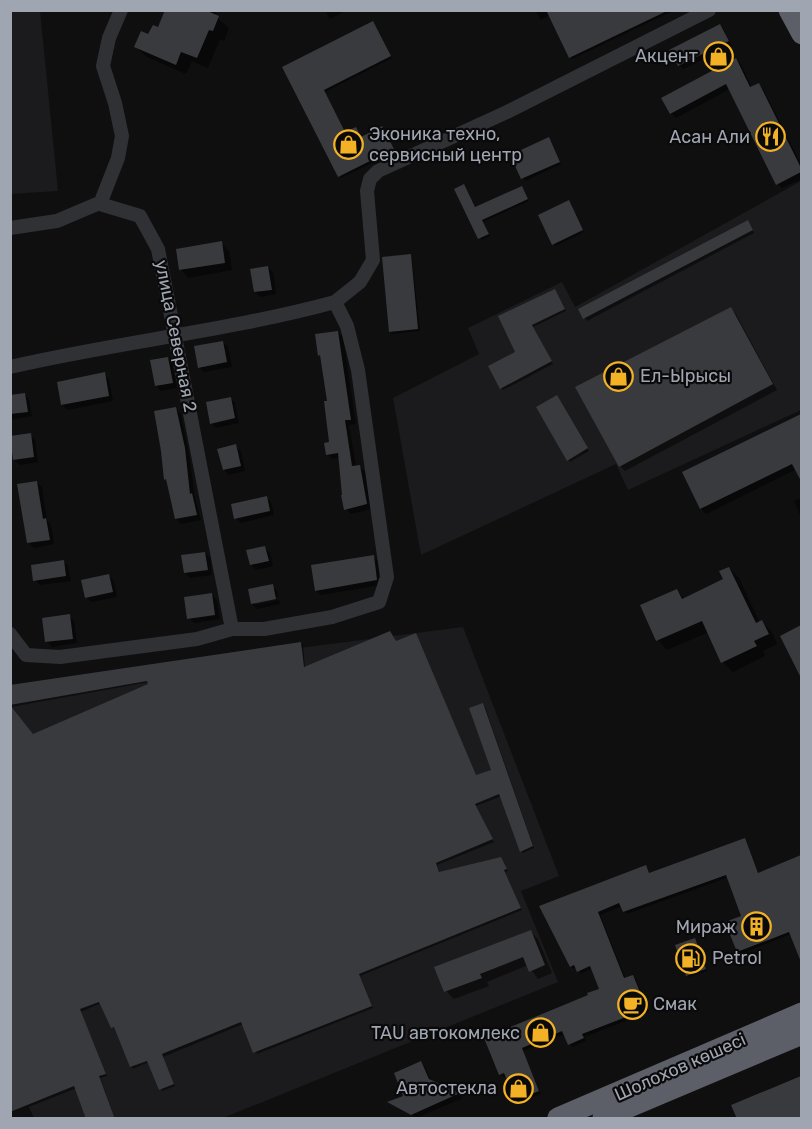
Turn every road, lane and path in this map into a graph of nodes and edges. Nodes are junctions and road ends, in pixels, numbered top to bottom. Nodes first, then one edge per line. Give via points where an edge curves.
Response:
1 (121, 10) edge
2 (709, 10) edge
3 (789, 10) edge
4 (801, 34) edge
5 (100, 204) junction
6 (10, 228) edge
7 (334, 302) junction
8 (176, 337) junction
9 (10, 368) edge
10 (232, 629) junction
11 (10, 634) edge
12 (801, 1013) edge
13 (801, 1034) edge
14 (558, 1119) edge
15 (603, 1119) edge

1 - 5 street via 103,66 122,136
2 - 7 street via 507,112 378,171 370,179 367,191 373,260 360,282
3 - 4 highway
5 - 6 street via 57,221
5 - 8 street, улица Северная 2 via 140,216 158,249
7 - 8 street
7 - 10 street via 347,326 358,370 387,577 380,602 332,617 264,629
8 - 9 street
8 - 10 street, улица Северная 2
10 - 11 street via 197,639 60,657 26,655
12 - 14 highway, Шолохов көшесі
13 - 15 highway, Шолохов көшесі

